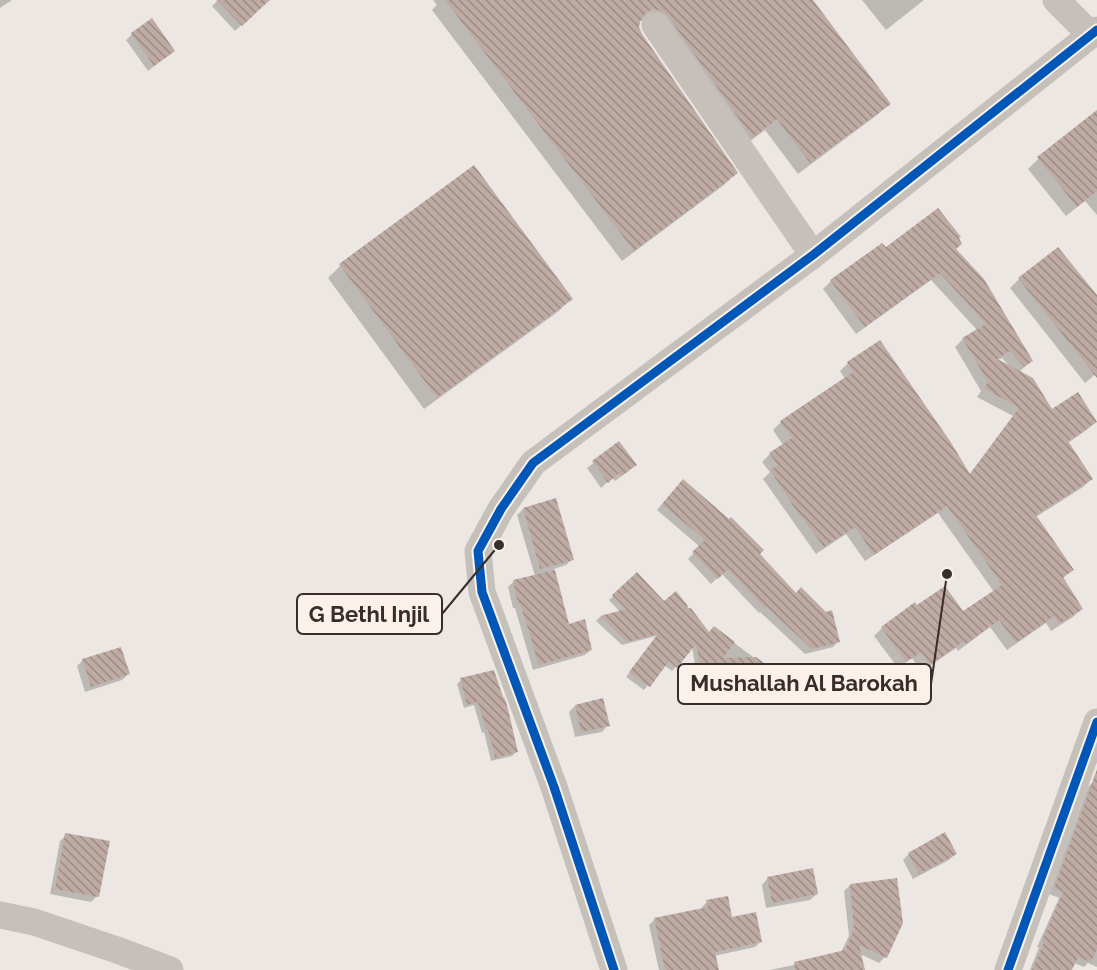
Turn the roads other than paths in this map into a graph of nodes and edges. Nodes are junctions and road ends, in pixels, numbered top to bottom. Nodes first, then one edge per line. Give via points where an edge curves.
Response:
1 (1056, 0) edge
2 (655, 25) dead end
3 (1094, 33) edge
4 (813, 255) junction
5 (1097, 722) edge
6 (0, 915) edge
7 (169, 970) edge
8 (614, 970) edge
9 (1008, 970) edge

1 - 3 street
2 - 4 street
3 - 4 street
4 - 8 street via 533,463 478,551 482,592 554,787
5 - 9 street
6 - 7 street via 34,922

